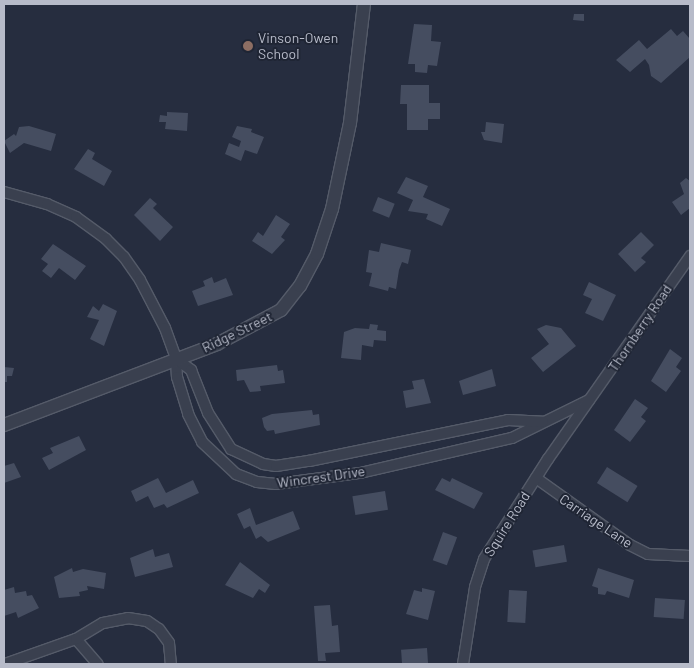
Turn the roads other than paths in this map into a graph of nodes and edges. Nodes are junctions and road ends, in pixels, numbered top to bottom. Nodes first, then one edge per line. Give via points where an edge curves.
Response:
1 (364, 4) edge
2 (4, 192) edge
3 (690, 256) edge
4 (176, 359) junction
5 (589, 400) junction
6 (544, 422) junction
7 (4, 426) edge
8 (536, 478) junction
9 (690, 556) edge
10 (76, 639) junction
11 (5, 664) edge
12 (98, 664) edge
13 (171, 664) edge
14 (463, 664) edge

1 - 4 street, Ridge Street via 342,166 317,254 300,286 280,310 247,330
2 - 4 street via 47,204 76,217 106,239 140,280 165,328
3 - 5 street, Thornberry Road
4 - 6 street, Wincrest Drive via 190,370 208,413 231,449 263,464 276,466 309,461 508,420
4 - 6 street, Wincrest Drive via 181,393 202,442 236,474 257,482 276,484 360,473 512,438
4 - 7 street, Ridge Street
5 - 6 street, Wincrest Drive
5 - 8 street, Squire Road
8 - 9 street, Carriage Lane via 630,545 648,554
8 - 14 street, Squire Road via 482,565 466,634
10 - 11 street
10 - 12 street
10 - 13 street via 103,623 128,618 146,621 159,629 169,643

